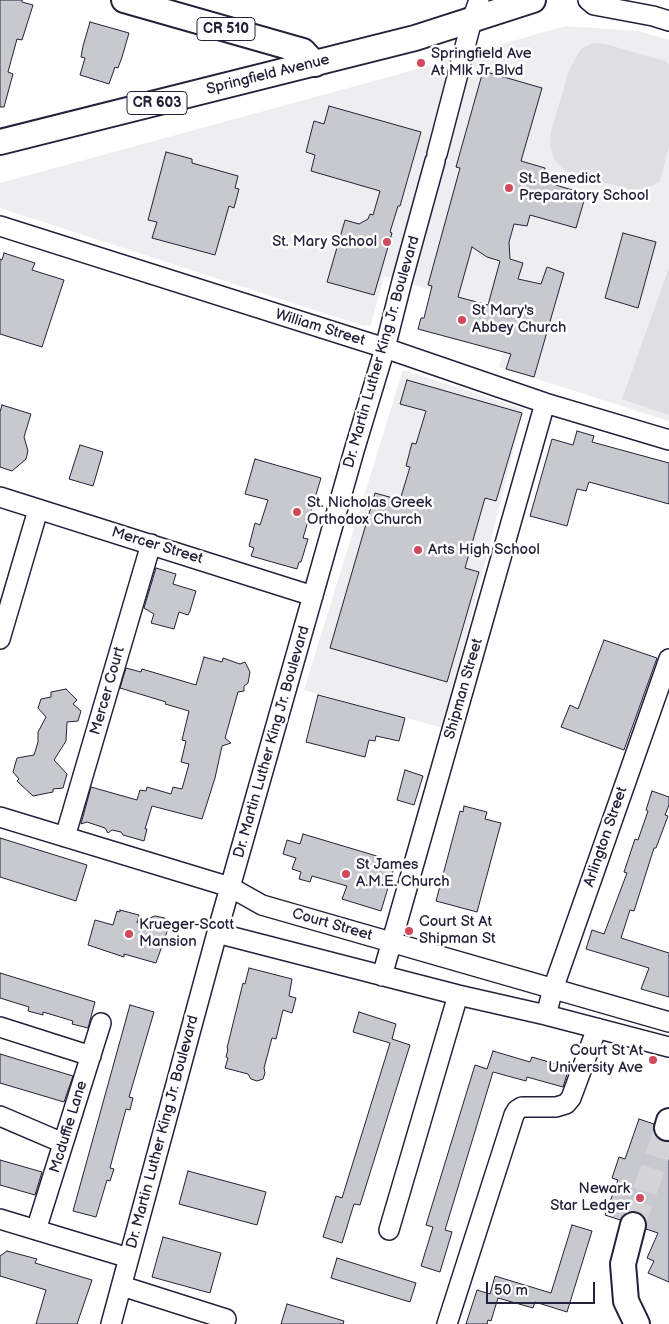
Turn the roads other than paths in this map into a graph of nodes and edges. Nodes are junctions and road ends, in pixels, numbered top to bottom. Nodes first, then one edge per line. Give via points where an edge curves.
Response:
1 (124, 0) edge
2 (533, 0) edge
3 (588, 0) edge
4 (476, 10) edge
5 (660, 12) edge
6 (315, 64) junction
7 (0, 142) edge
8 (0, 226) edge
9 (385, 348) junction
10 (545, 403) junction
11 (669, 440) edge
12 (0, 497) edge
13 (38, 510) junction
14 (151, 544) junction
15 (314, 596) junction
16 (0, 639) edge
17 (669, 659) edge
18 (0, 817) edge
19 (65, 837) junction
20 (230, 887) junction
21 (217, 933) junction
22 (393, 943) junction
23 (382, 976) junction
24 (553, 989) junction
25 (458, 995) junction
26 (546, 1015) junction
27 (669, 1022) edge
28 (101, 1023) dead end
29 (0, 1028) edge
30 (597, 1028) junction
31 (669, 1047) edge
32 (91, 1056) junction
33 (0, 1116) edge
34 (64, 1143) junction
35 (0, 1219) edge
36 (633, 1225) tunnel mouth
37 (36, 1230) junction
38 (389, 1230) dead end
39 (129, 1258) junction
40 (122, 1286) junction
41 (226, 1319) dead end
42 (111, 1324) edge
43 (447, 1324) edge
44 (637, 1324) edge

1 - 6 main road, CR 510 via 303,50
2 - 4 main road, Springfield Avenue
3 - 5 street via 594,5
4 - 6 main road, Springfield Avenue via 415,38
4 - 9 street, Dr. Martin Luther King Jr. Boulevard
6 - 7 main road, Springfield Avenue / CR 603
8 - 9 street, William Street
9 - 10 street, William Street
9 - 15 street, Dr. Martin Luther King Jr. Boulevard
10 - 11 street, William Street
10 - 22 street, Shipman Street
12 - 13 street, Mercer Street
13 - 14 street, Mercer Street
13 - 16 street
14 - 15 street, Mercer Street
14 - 19 street, Mercer Court
15 - 20 street, Dr. Martin Luther King Jr. Boulevard
17 - 24 street, Arlington Street
18 - 19 street, Court Street
19 - 20 street, Court Street
20 - 21 street, Dr. Martin Luther King Jr. Boulevard
20 - 22 street, Court Street via 262,905
21 - 23 street
21 - 39 street, Dr. Martin Luther King Jr. Boulevard
22 - 23 street, Shipman Street
22 - 24 street, Court Street
23 - 25 street
24 - 26 street, Arlington Street
24 - 27 street, Court Street
25 - 26 street
25 - 38 street
26 - 30 street
28 - 32 street, Mcduffie Lane
29 - 32 street
30 - 31 street
30 - 43 street via 566,1104 522,1107 514,1115
32 - 34 street, Mcduffie Lane
33 - 34 street
34 - 37 street, Mcduffie Lane
35 - 37 street
36 - 44 main road via 623,1264 626,1301
37 - 39 street
39 - 40 street, Dr. Martin Luther King Jr. Boulevard
40 - 41 street
40 - 42 street, Dr. Martin Luther King Jr. Boulevard

